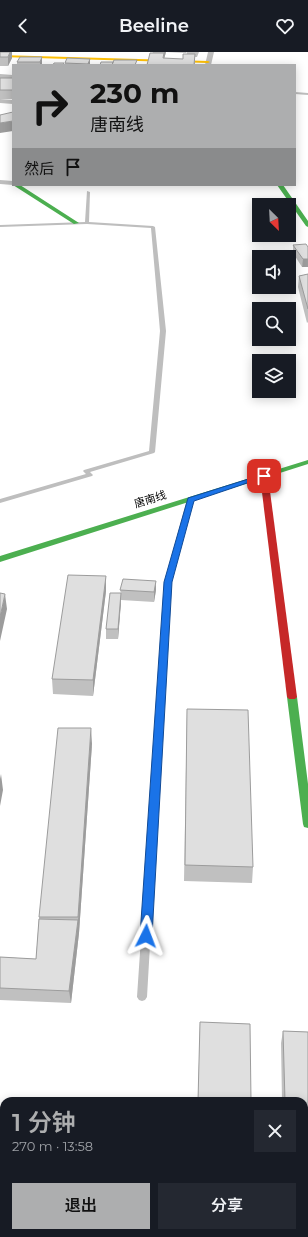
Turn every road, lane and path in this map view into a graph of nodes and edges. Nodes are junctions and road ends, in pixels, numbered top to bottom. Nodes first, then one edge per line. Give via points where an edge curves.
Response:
1 (211, 52) edge
2 (0, 56) edge
3 (208, 64) edge
4 (0, 76) edge
5 (12, 77) edge
6 (296, 93) edge
7 (308, 94) edge
8 (0, 101) edge
9 (12, 102) edge
10 (0, 182) edge
11 (12, 183) edge
12 (18, 186) edge
13 (281, 186) edge
14 (88, 192) dead end
15 (76, 223) junction
16 (87, 223) junction
17 (308, 225) edge
18 (0, 226) edge
19 (308, 462) edge
20 (264, 476) junction
21 (190, 499) junction
22 (0, 501) edge
23 (0, 559) edge
24 (308, 824) edge
25 (142, 997) dead end

1 - 3 street
2 - 3 street
4 - 5 street
6 - 7 lane
8 - 9 street
10 - 11 street
12 - 15 street
13 - 17 street
14 - 16 lane
15 - 16 lane
15 - 18 lane
16 - 22 lane via 153,227 163,331 152,452 86,471 90,476
19 - 20 street, 唐南线
20 - 21 street, 唐南线
20 - 24 street
21 - 23 street, 唐南线
21 - 25 lane via 168,582

